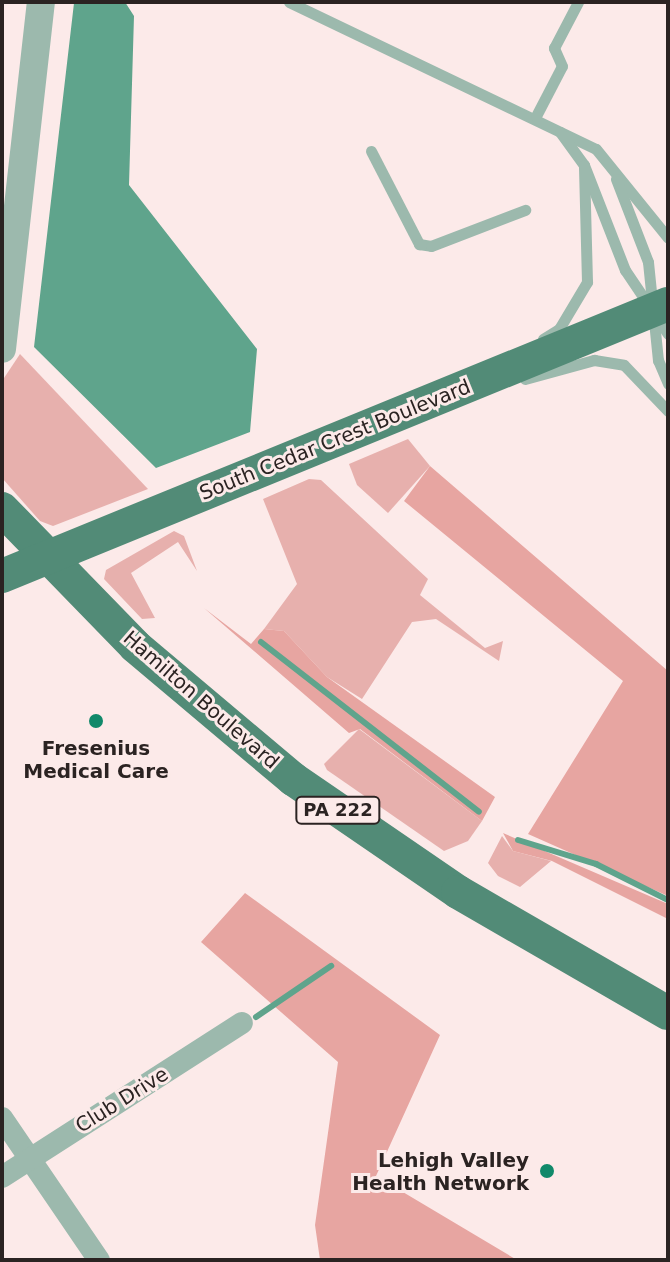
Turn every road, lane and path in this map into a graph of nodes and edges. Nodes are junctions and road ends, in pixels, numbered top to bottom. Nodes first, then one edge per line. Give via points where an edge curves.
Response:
1 (41, 2) edge
2 (289, 2) edge
3 (578, 2) edge
4 (536, 116) junction
5 (558, 129) junction
6 (371, 151) dead end
7 (609, 159) junction
8 (584, 165) junction
9 (525, 210) dead end
10 (668, 238) edge
11 (663, 316) edge
12 (2, 349) edge
13 (471, 384) junction
14 (668, 384) edge
15 (668, 411) edge
16 (397, 414) junction
17 (2, 509) edge
18 (44, 557) junction
19 (2, 576) edge
20 (668, 1013) edge
21 (242, 1023) dead end
22 (2, 1118) edge
23 (29, 1159) junction
24 (2, 1177) edge
25 (99, 1260) edge

1 - 12 street
2 - 4 lane
3 - 4 lane via 554,48 562,66
4 - 5 lane
5 - 7 lane
5 - 8 lane
6 - 9 lane via 419,244 431,246
7 - 10 lane
7 - 11 lane
8 - 11 lane via 625,270
8 - 13 lane via 587,282 559,329
11 - 13 main road, South Cedar Crest Boulevard
11 - 14 lane
13 - 16 main road, South Cedar Crest Boulevard
15 - 16 lane via 624,365 594,360
16 - 18 main road, South Cedar Crest Boulevard
17 - 18 main road, Hamilton Boulevard / PA 222
18 - 19 main road, South Cedar Crest Boulevard
18 - 20 main road, Hamilton Boulevard / PA 222 via 135,646 293,779 458,892
21 - 23 street, Club Drive
22 - 23 street
23 - 24 street, Club Drive
23 - 25 street

